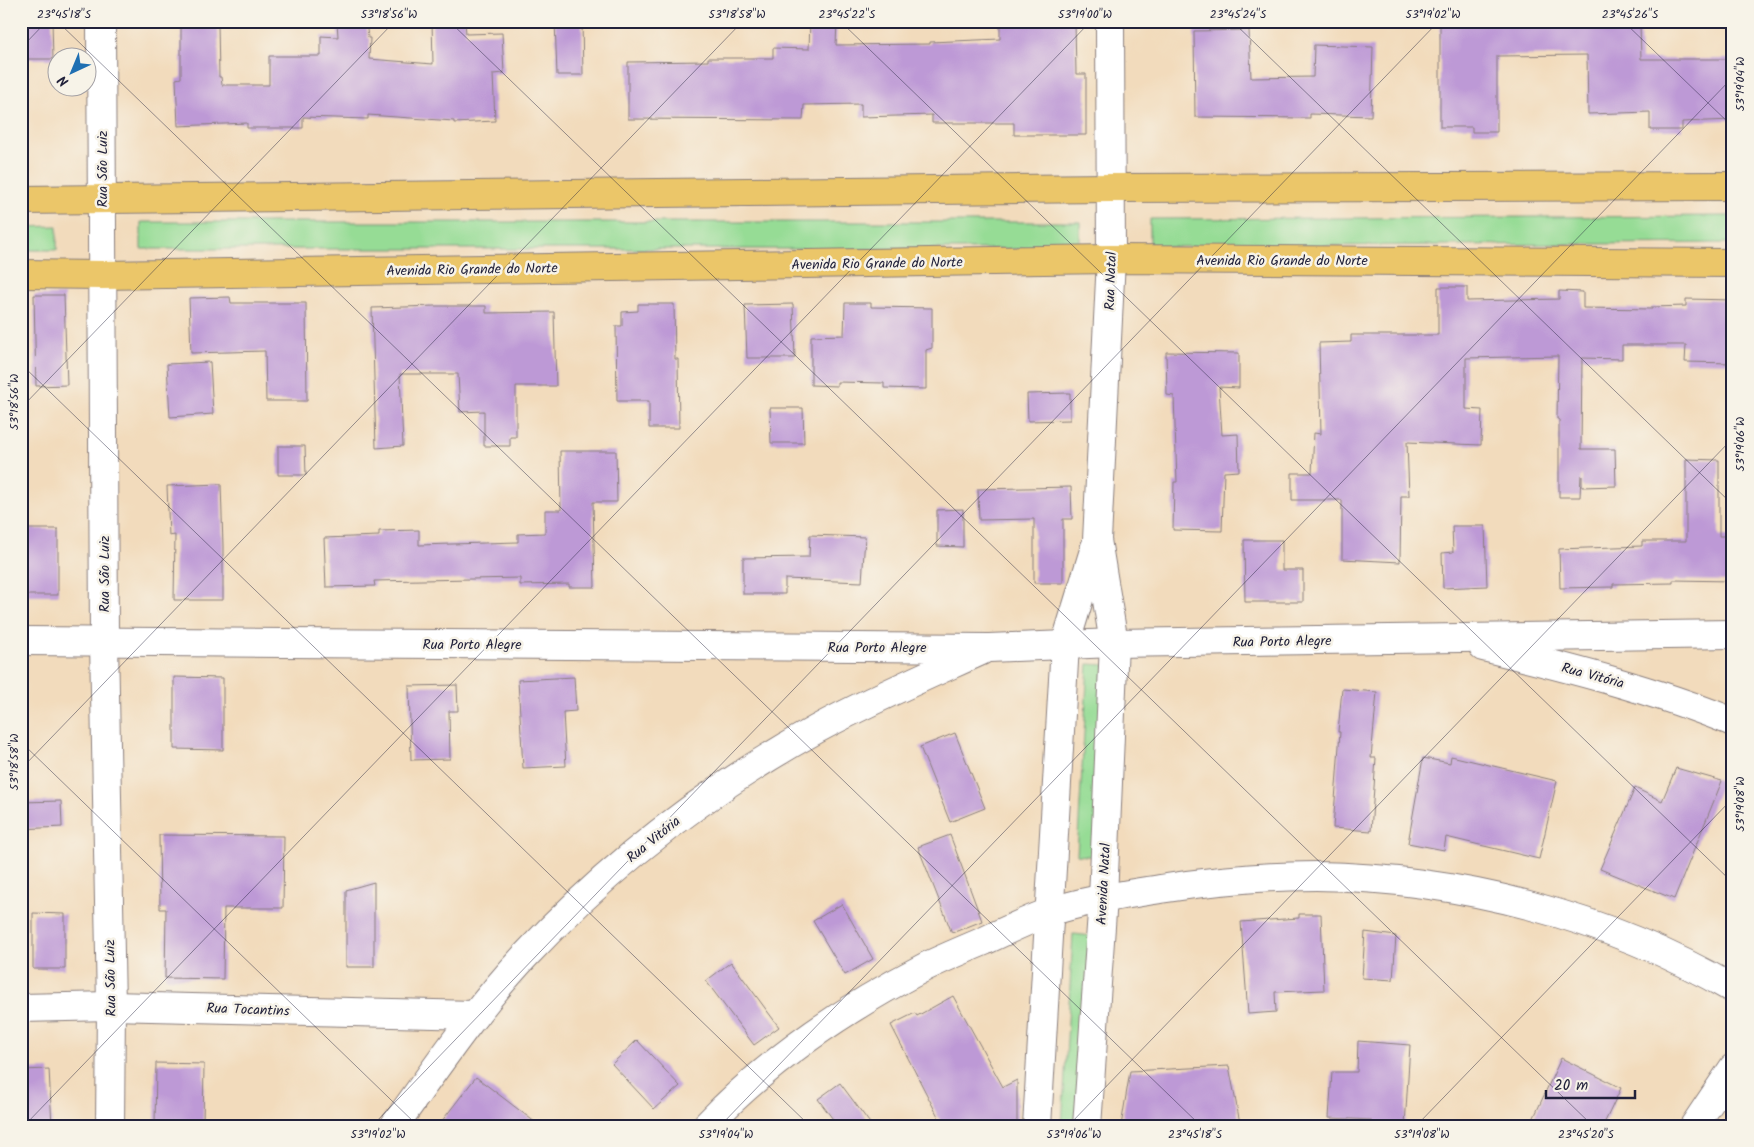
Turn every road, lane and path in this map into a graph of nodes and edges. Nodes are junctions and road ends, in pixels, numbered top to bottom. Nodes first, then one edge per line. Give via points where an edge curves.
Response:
1 (101, 21) edge
2 (1110, 21) edge
3 (1733, 186) edge
4 (1111, 188) junction
5 (21, 200) edge
6 (102, 200) junction
7 (1111, 259) junction
8 (1733, 263) edge
9 (21, 274) edge
10 (102, 274) junction
11 (1097, 540) junction
12 (1733, 634) edge
13 (1449, 638) junction
14 (21, 641) edge
15 (104, 641) junction
16 (1114, 643) junction
17 (1065, 645) junction
18 (989, 648) junction
19 (1733, 722) edge
20 (1103, 898) junction
21 (1050, 912) junction
22 (1733, 989) edge
23 (110, 1006) junction
24 (21, 1008) edge
25 (475, 1015) junction
26 (1733, 1068) edge
27 (110, 1126) edge
28 (394, 1126) edge
29 (706, 1126) edge
30 (1037, 1126) edge
31 (1087, 1126) edge
32 (1694, 1126) edge

1 - 6 street, Rua São Luiz
2 - 4 street, Rua Natal
3 - 4 main road
4 - 6 main road
4 - 7 street, Rua Natal
5 - 6 main road
6 - 10 street, Rua São Luiz
7 - 8 main road, Avenida Rio Grande do Norte
7 - 10 main road, Avenida Rio Grande do Norte
7 - 11 street, Rua Natal
9 - 10 main road, Avenida Rio Grande do Norte
10 - 15 street, Rua São Luiz
11 - 16 street, Rua Natal
11 - 17 street, Rua Natal
12 - 13 street, Rua Porto Alegre
13 - 16 street, Rua Porto Alegre
13 - 19 street, Rua Vitória via 1624,683
14 - 15 street, Rua Porto Alegre
15 - 18 street, Rua Porto Alegre
15 - 23 street, Rua São Luiz
16 - 17 street, Rua Porto Alegre
16 - 20 street, Avenida Natal
17 - 18 street, Rua Porto Alegre
17 - 21 street
18 - 25 street, Rua Vitória via 818,728 738,776 662,830 591,890 525,955
20 - 21 street
20 - 22 street via 1247,878 1316,876 1452,889 1520,903 1585,922 1649,947
20 - 31 street, Avenida Natal
21 - 29 street via 929,965 872,997 816,1032 765,1072
21 - 30 street
23 - 24 street, Rua Tocantins
23 - 25 street, Rua Tocantins
23 - 27 street, Rua São Luiz
25 - 28 street, Rua Vitória
26 - 32 street

